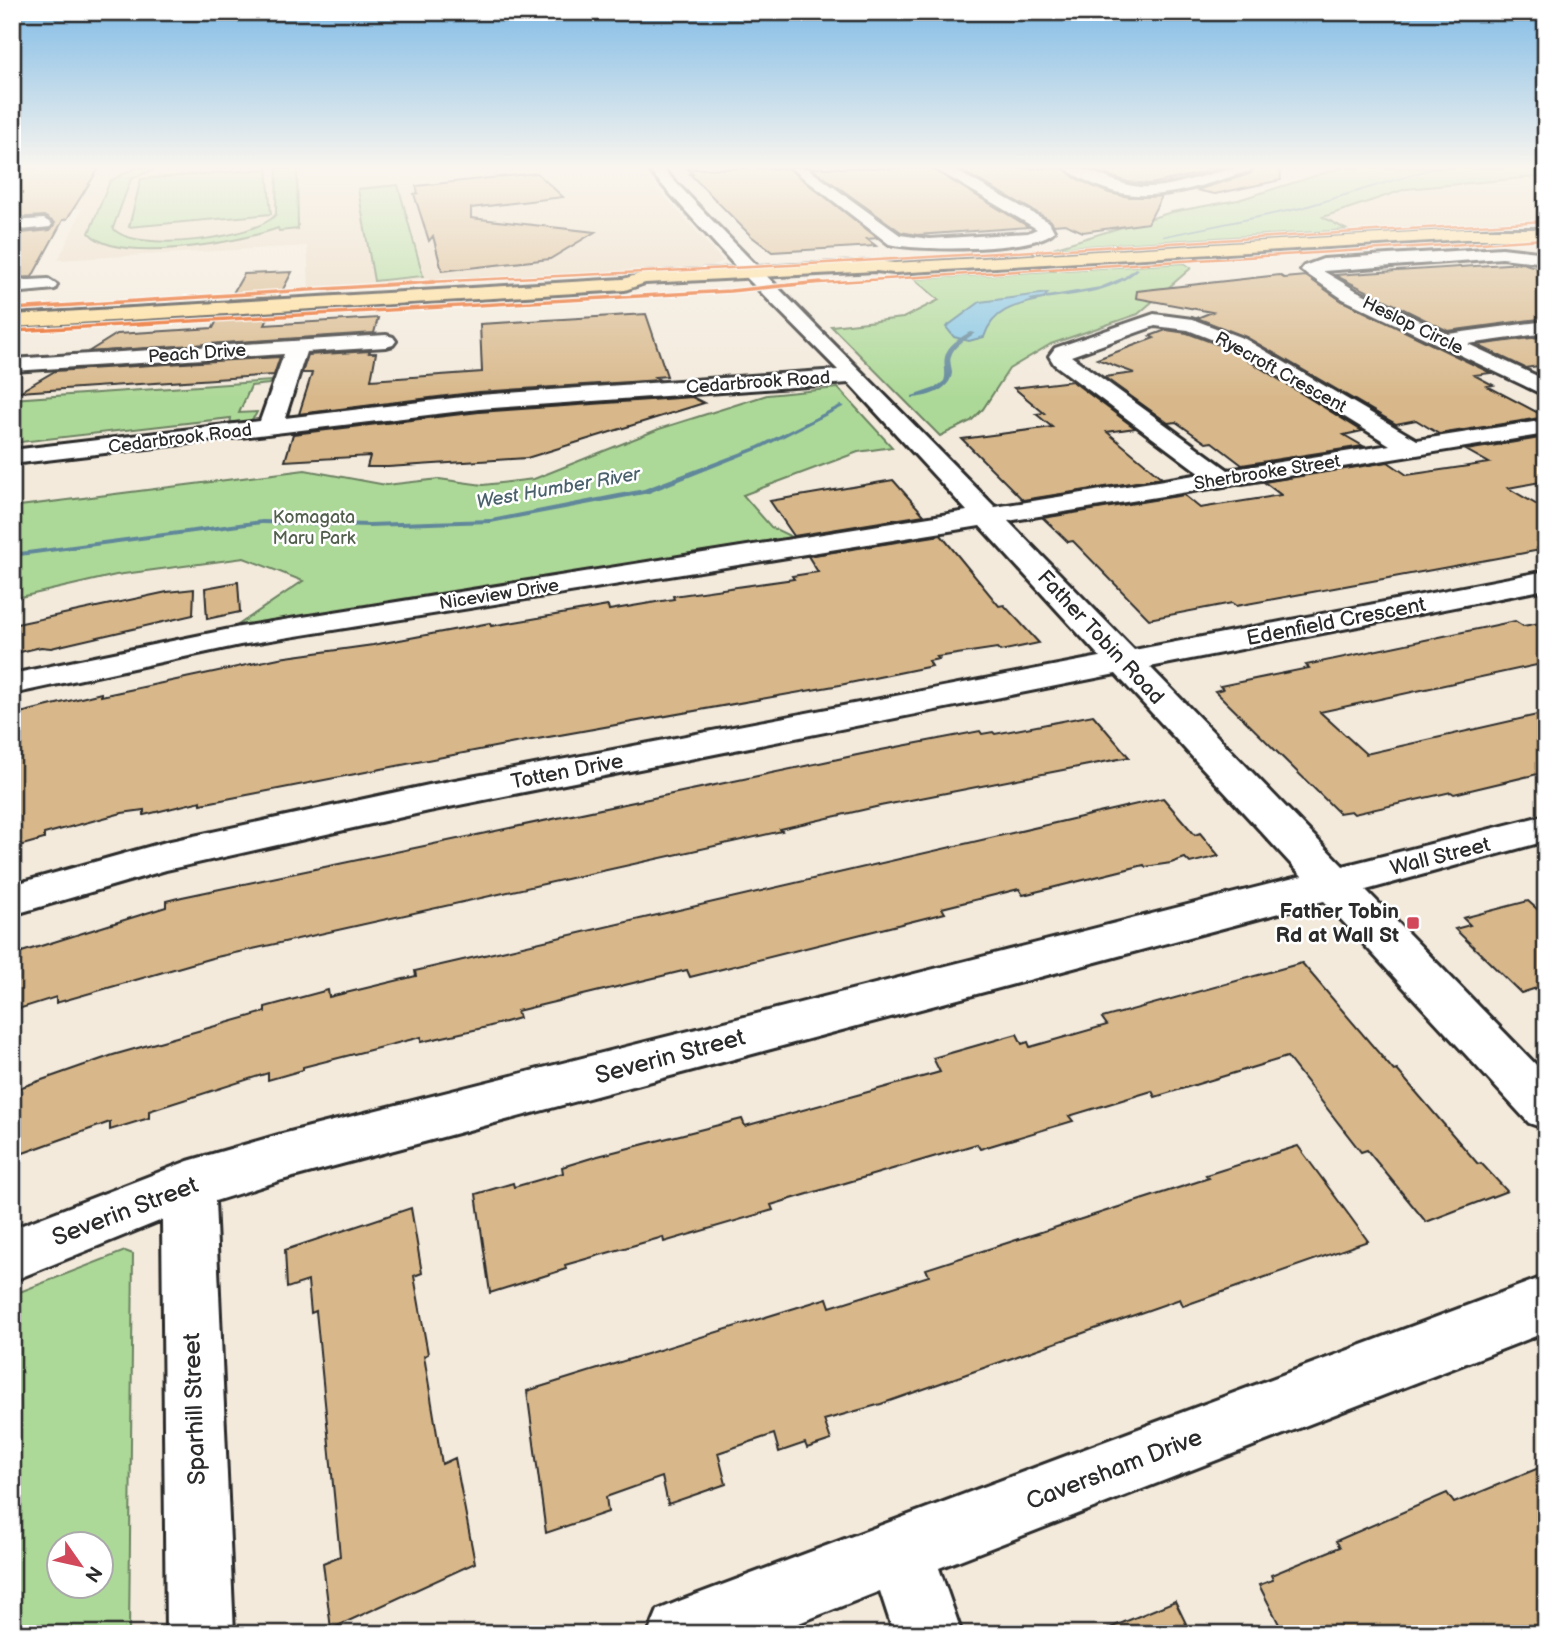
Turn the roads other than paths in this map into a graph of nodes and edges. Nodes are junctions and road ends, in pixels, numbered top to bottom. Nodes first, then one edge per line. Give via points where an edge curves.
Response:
1 (725, 245) edge
2 (1283, 245) edge
3 (1546, 258) edge
4 (755, 277) junction
5 (48, 285) dead end
6 (12, 286) edge
7 (12, 321) edge
8 (1546, 327) edge
9 (386, 341) dead end
10 (1445, 341) junction
11 (297, 347) junction
12 (12, 365) edge
13 (853, 376) junction
14 (1546, 389) edge
15 (620, 392) junction
16 (347, 418) junction
17 (517, 422) dead end
18 (270, 427) junction
19 (463, 427) dead end
20 (1546, 427) edge
21 (1413, 448) junction
22 (12, 457) edge
23 (1223, 479) junction
24 (987, 516) junction
25 (1546, 580) edge
26 (1127, 663) junction
27 (12, 684) edge
28 (1546, 828) edge
29 (1335, 883) junction
30 (12, 900) edge
31 (1546, 1108) edge
32 (188, 1185) junction
33 (12, 1255) edge
34 (1546, 1304) edge
35 (900, 1550) junction
36 (200, 1634) edge
37 (682, 1634) edge
38 (928, 1634) edge

1 - 4 street, Father Tobin Road
2 - 4 main road
3 - 10 street, Heslop Circle via 1502,253 1311,267 1311,273 1350,295
4 - 7 main road via 645,288 625,284
4 - 13 street, Father Tobin Road
5 - 6 street
8 - 10 street
9 - 11 street, Peach Drive
10 - 14 street, Heslop Circle
11 - 12 street, Peach Drive
11 - 18 street
13 - 15 street, Cedarbrook Road
13 - 24 street, Father Tobin Road
15 - 16 street, Cedarbrook Road
15 - 17 street, Cedarbrook Road
16 - 18 street, Cedarbrook Road
16 - 19 street, Cedarbrook Road
18 - 22 street, Cedarbrook Road
20 - 21 street, Sherbrooke Street
21 - 23 street, Sherbrooke Street
21 - 23 street, Ryecroft Crescent via 1238,343 1192,325 1154,320 1062,352 1062,359
23 - 24 street, Sherbrooke Street
24 - 26 street, Father Tobin Road
24 - 27 street, Niceview Drive via 240,636
25 - 26 street, Edenfield Crescent
26 - 29 street, Father Tobin Road
26 - 30 street, Totten Drive via 263,833
28 - 29 street, Wall Street
29 - 31 street, Father Tobin Road
29 - 32 street, Severin Street
32 - 33 street, Severin Street
32 - 36 street, Sparhill Street
34 - 35 street, Caversham Drive
35 - 37 street, Caversham Drive
35 - 38 street

